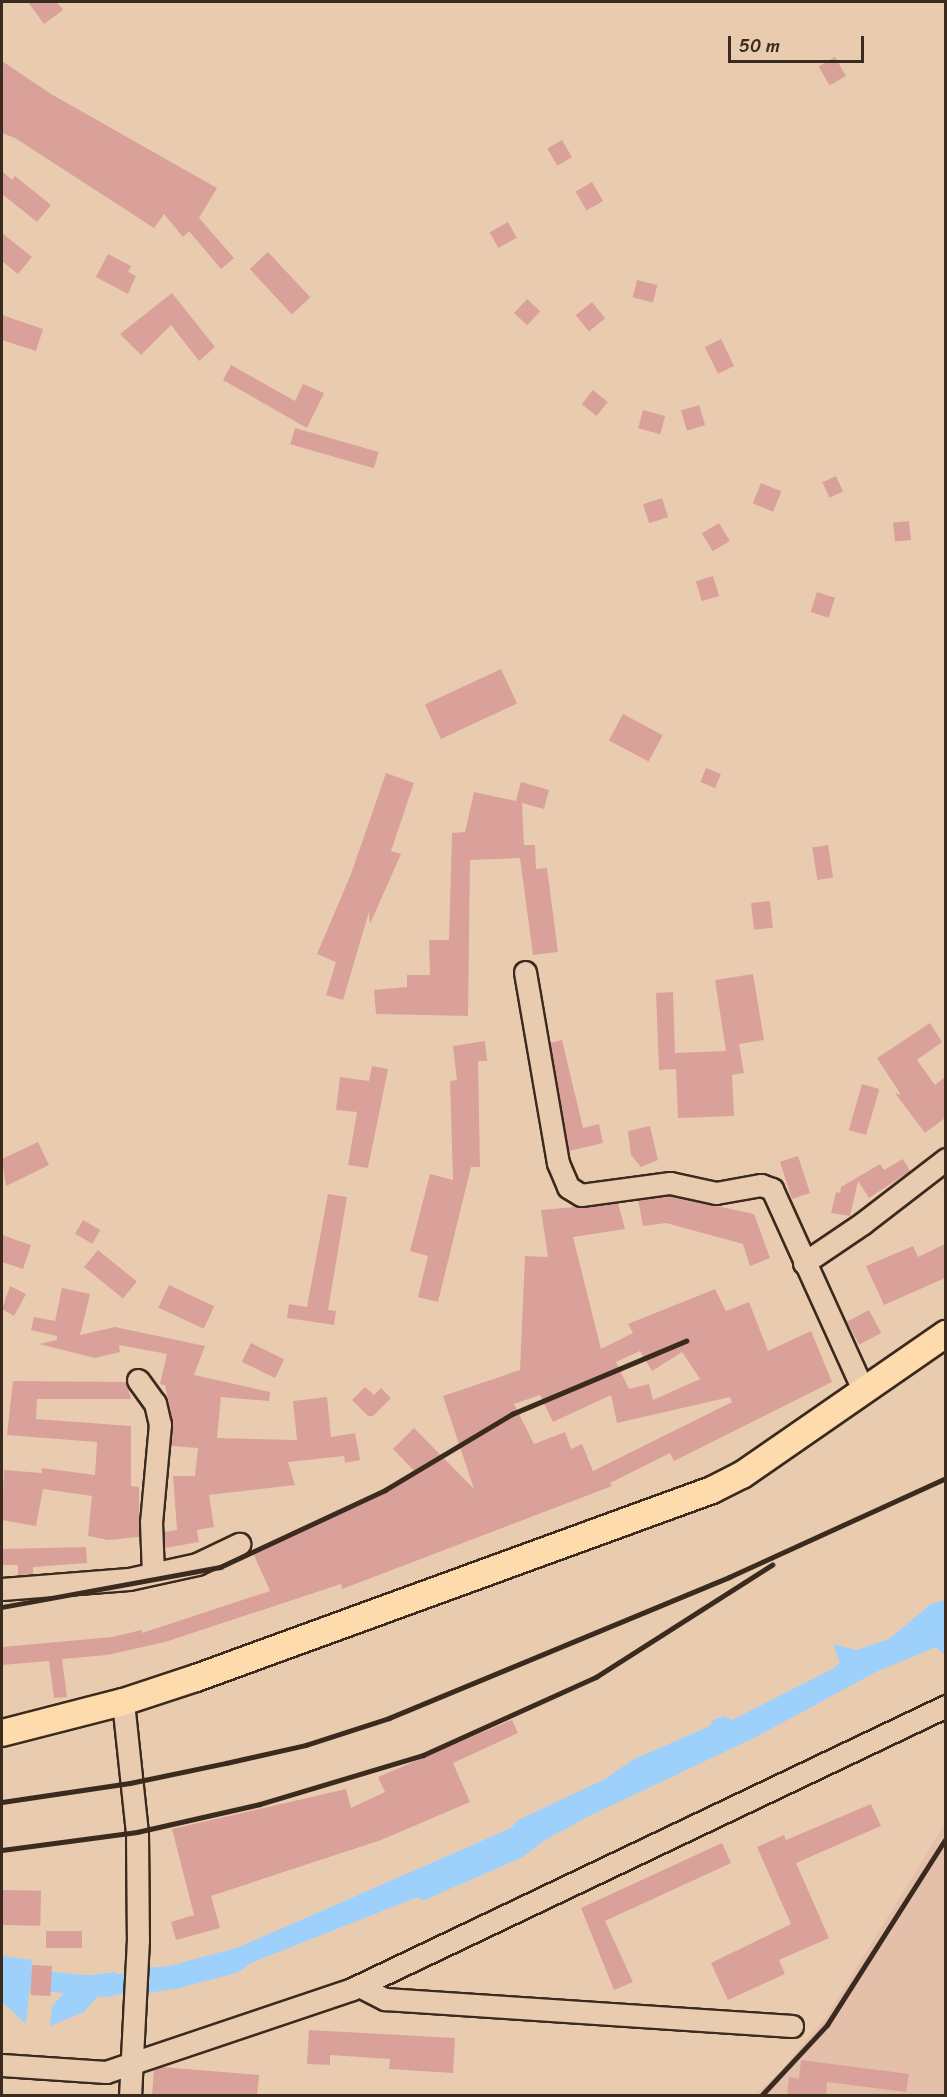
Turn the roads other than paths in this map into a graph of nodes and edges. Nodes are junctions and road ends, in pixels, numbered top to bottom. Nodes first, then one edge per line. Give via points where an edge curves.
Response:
1 (525, 972) dead end
2 (945, 1159) edge
3 (804, 1263) junction
4 (945, 1334) edge
5 (138, 1380) dead end
6 (864, 1392) junction
7 (239, 1544) dead end
8 (153, 1573) junction
9 (2, 1589) edge
10 (123, 1702) junction
11 (945, 1706) edge
12 (2, 1732) edge
13 (359, 1986) junction
14 (792, 2026) dead end
15 (133, 2063) junction
16 (2, 2065) edge
17 (130, 2096) edge

1 - 3 street via 558,1163 568,1187 581,1195 670,1183 716,1193 761,1185 772,1189
2 - 3 street
3 - 6 street
4 - 6 main road
5 - 8 street via 155,1403 160,1424 151,1522
6 - 10 main road via 742,1475 712,1490 450,1588
7 - 8 street via 197,1564
8 - 9 street via 129,1579
10 - 12 main road
10 - 15 street via 137,1832
11 - 13 street
13 - 14 street via 385,1999
13 - 15 street
15 - 16 street via 105,2072
15 - 17 street

